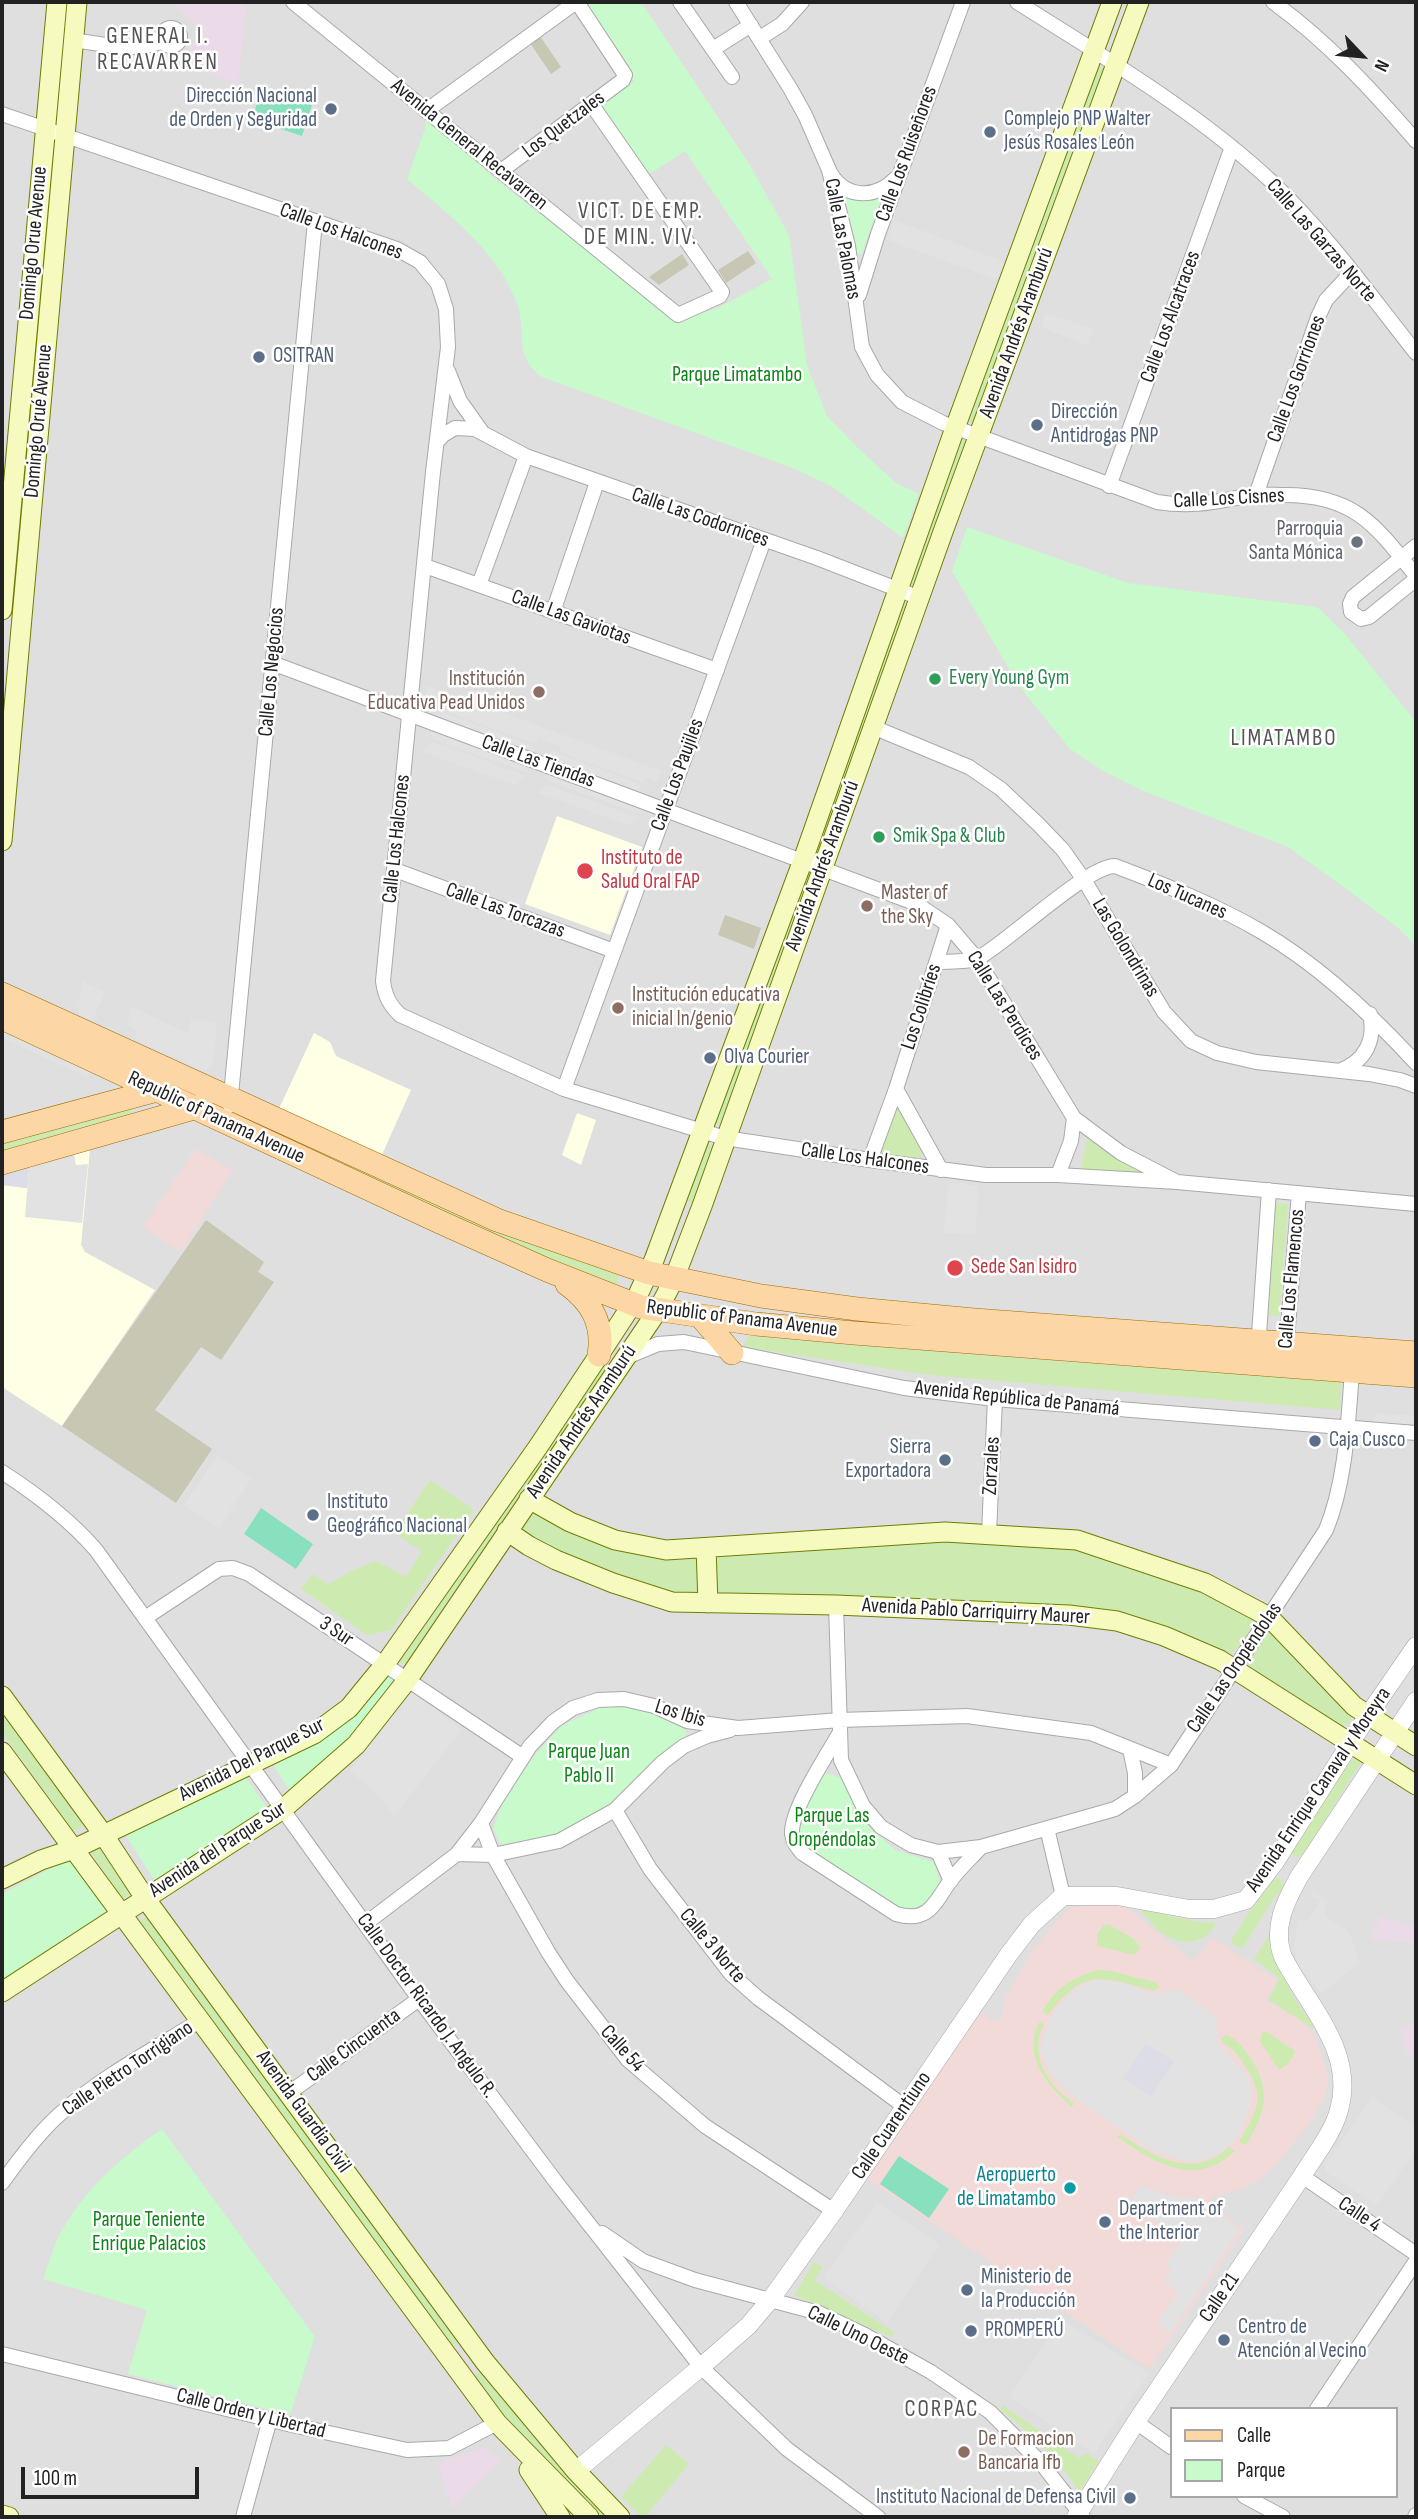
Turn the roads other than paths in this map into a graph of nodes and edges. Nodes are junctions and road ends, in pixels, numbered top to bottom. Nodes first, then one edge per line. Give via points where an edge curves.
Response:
1 (57, 2) edge
2 (77, 2) edge
3 (293, 2) edge
4 (576, 2) edge
5 (680, 2) edge
6 (736, 2) edge
7 (802, 2) edge
8 (963, 2) edge
9 (1017, 2) edge
10 (1111, 2) edge
11 (1139, 2) edge
12 (1273, 2) edge
13 (751, 25) junction
14 (760, 38) junction
15 (73, 40) junction
16 (163, 41) dead end
17 (713, 49) junction
18 (1094, 51) junction
19 (1115, 64) junction
20 (732, 77) dead end
21 (592, 105) junction
22 (426, 111) junction
23 (2, 114) edge
24 (45, 130) junction
25 (64, 137) junction
26 (1416, 141) edge
27 (1232, 147) junction
28 (901, 169) junction
29 (829, 170) junction
30 (501, 172) junction
31 (315, 222) junction
32 (1352, 272) junction
33 (856, 307) junction
34 (1416, 353) edge
35 (446, 366) junction
36 (955, 428) junction
37 (482, 432) junction
38 (979, 437) junction
39 (17, 438) junction
40 (37, 440) junction
41 (437, 442) junction
42 (526, 456) junction
43 (597, 482) junction
44 (1110, 486) junction
45 (1256, 495) junction
46 (764, 540) junction
47 (1416, 546) edge
48 (1401, 558) junction
49 (425, 566) junction
50 (4, 567) edge
51 (26, 570) junction
52 (1416, 578) edge
53 (479, 585) junction
54 (898, 589) junction
55 (920, 598) junction
56 (2, 610) edge
57 (553, 612) junction
58 (272, 663) junction
59 (717, 670) junction
60 (411, 715) junction
61 (873, 727) junction
62 (666, 809) junction
63 (2, 841) edge
64 (803, 860) junction
65 (823, 867) junction
66 (395, 870) junction
67 (1084, 880) junction
68 (948, 925) junction
69 (614, 951) junction
70 (977, 958) junction
71 (937, 962) junction
72 (2, 994) edge
73 (1370, 1014) junction
74 (2, 1018) edge
75 (95, 1062) junction
76 (1416, 1063) edge
77 (1338, 1072) junction
78 (194, 1080) junction
79 (1416, 1086) edge
80 (564, 1089) junction
81 (896, 1089) junction
82 (157, 1090) junction
83 (231, 1097) junction
84 (93, 1107) junction
85 (196, 1108) junction
86 (1074, 1118) junction
87 (228, 1123) junction
88 (2, 1132) edge
89 (702, 1132) junction
90 (725, 1138) junction
91 (870, 1160) junction
92 (2, 1163) edge
93 (941, 1170) junction
94 (1058, 1175) junction
95 (1177, 1182) junction
96 (1269, 1190) junction
97 (1299, 1193) junction
98 (1416, 1204) edge
99 (674, 1207) junction
100 (698, 1215) junction
101 (547, 1270) junction
102 (649, 1273) junction
103 (674, 1279) junction
104 (761, 1296) junction
105 (633, 1304) junction
106 (658, 1310) junction
107 (701, 1317) junction
108 (756, 1324) junction
109 (1287, 1343) junction
110 (601, 1352) junction
111 (1258, 1352) junction
112 (732, 1353) junction
113 (1416, 1353) edge
114 (624, 1360) junction
115 (1285, 1366) junction
116 (1352, 1371) junction
117 (1416, 1376) edge
118 (995, 1399) junction
119 (1348, 1428) junction
120 (1416, 1433) edge
121 (2, 1472) edge
122 (529, 1499) junction
123 (507, 1531) junction
124 (989, 1533) junction
125 (706, 1548) junction
126 (708, 1603) junction
127 (836, 1605) junction
128 (1269, 1617) junction
129 (145, 1618) junction
130 (1416, 1646) edge
131 (385, 1664) junction
132 (1234, 1668) junction
133 (408, 1679) junction
134 (2, 1696) edge
135 (1416, 1701) edge
136 (1367, 1717) junction
137 (687, 1721) junction
138 (840, 1727) junction
139 (738, 1728) junction
140 (1394, 1733) junction
141 (1351, 1742) junction
142 (684, 1746) junction
143 (1416, 1746) edge
144 (1130, 1749) junction
145 (2, 1752) edge
146 (523, 1757) junction
147 (1376, 1760) junction
148 (250, 1763) junction
149 (1171, 1765) junction
150 (1416, 1785) edge
151 (1135, 1796) junction
152 (283, 1809) junction
153 (615, 1810) junction
154 (481, 1823) junction
155 (1047, 1828) junction
156 (103, 1833) junction
157 (981, 1847) junction
158 (74, 1849) junction
159 (938, 1852) junction
160 (457, 1854) junction
161 (493, 1855) junction
162 (1275, 1862) junction
163 (1299, 1877) junction
164 (2, 1879) edge
165 (951, 1881) junction
166 (1063, 1896) junction
167 (145, 1898) junction
168 (122, 1913) junction
169 (365, 1924) junction
170 (2, 1992) edge
171 (419, 1999) junction
172 (201, 2020) junction
173 (1343, 2071) joint
174 (289, 2093) junction
175 (905, 2106) junction
176 (1302, 2176) junction
177 (2, 2183) edge
178 (834, 2211) junction
179 (589, 2224) junction
180 (1416, 2254) edge
181 (1416, 2261) edge
182 (771, 2299) junction
183 (466, 2336) junction
184 (444, 2353) junction
185 (2, 2354) edge
186 (485, 2362) junction
187 (701, 2367) junction
188 (465, 2380) junction
189 (1318, 2407) edge
190 (270, 2419) junction
191 (497, 2423) junction
192 (1136, 2423) junction
193 (1170, 2446) edge
194 (576, 2471) junction
195 (1252, 2498) edge
196 (2, 2515) edge
197 (1079, 2515) edge
198 (8, 2517) edge
199 (243, 2517) edge
200 (560, 2517) edge
201 (589, 2517) edge
202 (620, 2517) edge
203 (878, 2517) edge
204 (1283, 2517) edge

1 - 24 main road, Domingo Orue Avenue
2 - 15 main road, Domingo Orué Avenue
3 - 22 street, Avenida General Recavarren
4 - 21 street, Los Quetzales via 625,77
4 - 22 street
5 - 17 street
6 - 13 street, Calle Las Palomas
7 - 14 street via 782,24
8 - 28 street, Calle Los Ruiseñores
9 - 18 street, Calle Las Garzas Norte
10 - 18 main road, Avenida Andrés Aramburú
11 - 19 main road, Avenida Andrés Aramburú
12 - 26 street via 1322,41
13 - 14 street, Calle Las Palomas
13 - 17 street
14 - 29 street, Calle Las Palomas via 805,115
15 - 16 street via 137,47
15 - 25 main road, Domingo Orué Avenue
17 - 20 street
18 - 19 street, Calle Las Garzas Norte
18 - 36 main road, Avenida Andrés Aramburú
19 - 27 street, Calle Las Garzas Norte
19 - 38 main road, Avenida Andrés Aramburú
21 - 30 street, Los Quetzales
21 - 30 street, Avenida General Recavarren via 722,294 678,315
22 - 30 street, Avenida General Recavarren
23 - 24 street, Calle Los Halcones
24 - 25 street, Calle Los Halcones
24 - 39 main road, Domingo Orue Avenue
25 - 31 street, Calle Los Halcones
25 - 40 main road, Domingo Orué Avenue
27 - 32 street, Calle Las Garzas Norte via 1288,198
27 - 44 street, Calle Los Alcatraces
28 - 29 street via 880,191 860,194 841,186
28 - 33 street, Calle Los Ruiseñores
29 - 33 street, Calle Las Palomas via 844,222
31 - 35 street, Calle Los Halcones via 405,253 431,273 446,309
31 - 58 street, Calle Los Negocios
32 - 34 street, Calle Las Garzas Norte
32 - 45 street, Calle Los Gorriones via 1326,300 1318,317
33 - 36 street, Calle Las Palomas via 862,347 877,375 902,402
35 - 37 street, Calle Las Codornices via 460,401
35 - 41 street, Calle Los Halcones
36 - 38 street, Calle Las Palomas
36 - 54 main road, Avenida Andrés Aramburú
37 - 41 street, Calle Las Codornices via 460,427
37 - 42 street, Calle Las Codornices
38 - 44 street, Calle Los Cisnes
38 - 55 main road, Avenida Andrés Aramburú
39 - 40 main road
39 - 50 main road, Domingo Orue Avenue
40 - 51 main road, Domingo Orué Avenue
41 - 49 street, Calle Los Halcones
42 - 43 street, Calle Las Codornices
42 - 53 street
43 - 46 street, Calle Las Codornices
43 - 57 street
44 - 45 street, Calle Los Cisnes via 1184,506
45 - 48 street, Calle Los Cisnes via 1332,500 1366,518
46 - 54 street, Calle Las Codornices
46 - 59 street, Calle Los Paujiles
47 - 48 street
48 - 52 street, Calle Los Cisnes
48 - 52 street via 1353,597 1351,612 1362,619 1369,617
49 - 53 street, Calle Las Gaviotas
49 - 60 street, Calle Los Halcones
50 - 51 street
50 - 56 main road, Domingo Orue Avenue
51 - 63 main road, Domingo Orué Avenue
53 - 57 street, Calle Las Gaviotas
54 - 55 street, Calle Las Codornices
54 - 64 main road, Avenida Andrés Aramburú
55 - 61 main road, Avenida Andrés Aramburú
57 - 59 street, Calle Las Gaviotas
58 - 60 street, Calle Las Tiendas
58 - 83 street, Calle Los Negocios
59 - 62 street, Calle Los Paujiles
60 - 62 street, Calle Las Tiendas
60 - 66 street, Calle Los Halcones
61 - 65 main road, Avenida Andrés Aramburú
61 - 67 street, Las Golondrinas via 954,760 992,782 1063,850
62 - 64 street, Calle Las Tiendas
62 - 69 street, Calle Los Paujiles
64 - 65 street, Calle Las Perdices
64 - 89 main road, Avenida Andrés Aramburú
65 - 68 street, Calle Las Perdices via 917,904
65 - 90 main road, Avenida Andrés Aramburú
66 - 69 street, Calle Las Torcazas
66 - 80 street, Calle Los Halcones via 383,981 391,1006 412,1021
67 - 70 street, Los Tucanes
67 - 73 street, Los Tucanes via 1115,866 1242,921 1299,957
67 - 77 street, Las Golondrinas via 1164,1012 1192,1041 1217,1053 1256,1062
68 - 70 street, Calle Las Perdices
68 - 71 street, Los Colibríes
69 - 80 street, Calle Los Paujiles
70 - 71 street
70 - 86 street, Calle Las Perdices
71 - 81 street, Los Colibríes
72 - 78 main road, Republic of Panama Avenue
73 - 76 street, Los Tucanes
73 - 77 street via 1369,1045 1357,1062
74 - 75 main road, Republic of Panama Avenue
75 - 82 main road, Republic of Panama Avenue
75 - 84 main road via 103,1083
77 - 79 street, Las Golondrinas via 1392,1078
78 - 82 main road
78 - 83 main road, Republic of Panama Avenue
80 - 89 street, Calle Los Halcones
81 - 91 street, Los Colibríes
81 - 93 street
82 - 84 main road
82 - 85 main road, Republic of Panama Avenue
83 - 85 main road
83 - 87 street, Calle Los Negocios
83 - 102 main road, Republic of Panama Avenue via 497,1220
84 - 88 main road
85 - 87 main road, Republic of Panama Avenue
85 - 92 main road
86 - 94 street
86 - 95 street, Calle Las Perdices via 1121,1153
87 - 101 main road, Republic of Panama Avenue
89 - 90 street, Calle Los Halcones
89 - 99 main road, Avenida Andrés Aramburú
90 - 91 street, Calle Los Halcones
90 - 100 main road, Avenida Andrés Aramburú
91 - 93 street, Calle Los Halcones
93 - 94 street, Calle Los Halcones
94 - 95 street, Calle Los Halcones
95 - 96 street, Calle Las Perdices
96 - 97 street, Calle Las Perdices
96 - 111 street, Calle Los Flamencos
97 - 98 street, Calle Las Perdices
97 - 109 street, Calle Los Flamencos
99 - 100 main road
99 - 102 main road, Avenida Andrés Aramburú
100 - 103 main road, Avenida Andrés Aramburú
101 - 105 main road, Republic of Panama Avenue
101 - 110 main road via 591,1308 600,1328
102 - 103 main road, Republic of Panama Avenue
102 - 105 main road, Avenida Andrés Aramburú
103 - 104 main road, Republic of Panama Avenue
103 - 106 main road, Avenida Andrés Aramburú
104 - 108 main road
104 - 111 main road, Republic of Panama Avenue
105 - 106 main road, Republic of Panama Avenue
105 - 110 main road, Avenida Andrés Aramburú
106 - 107 main road, Republic of Panama Avenue
106 - 114 main road, Avenida Andrés Aramburú
107 - 108 main road, Republic of Panama Avenue
107 - 112 main road
108 - 111 main road, Republic of Panama Avenue
109 - 111 main road, Republic of Panama Avenue
109 - 113 main road, Republic of Panama Avenue
109 - 115 street, Calle Los Flamencos
110 - 114 main road via 610,1345 618,1347
110 - 131 main road, Avenida Andrés Aramburú
111 - 115 main road, Republic of Panama Avenue
112 - 114 street, Avenida República de Panamá via 669,1342 642,1349
112 - 118 street, Avenida República de Panamá via 904,1388
114 - 122 main road, Avenida Andrés Aramburú
115 - 116 main road, Republic of Panama Avenue
116 - 117 main road, Republic of Panama Avenue
116 - 119 street, Calle Las Oropéndolas
118 - 119 street, Avenida República de Panamá
118 - 124 street, Zorzales
119 - 120 street, Avenida República de Panamá
119 - 128 street, Calle Las Oropéndolas via 1335,1508 1326,1530
121 - 129 street, Calle Doctor Ricardo J. Angulo R. via 78,1530
122 - 123 main road, Avenida Andrés Aramburú
122 - 125 main road via 615,1540 666,1550
123 - 126 main road, Avenida Pablo Carriquirry Maurer via 556,1560 625,1587 672,1602
123 - 133 main road, Avenida Andrés Aramburú
124 - 125 main road via 891,1534
124 - 128 main road via 1077,1540 1205,1583
125 - 126 main road
126 - 127 main road, Avenida Pablo Carriquirry Maurer
127 - 132 main road, Avenida Pablo Carriquirry Maurer via 1117,1621 1164,1636
127 - 138 street, Calle Las Oropéndolas
128 - 132 street, Calle Las Oropéndolas
128 - 136 main road
129 - 131 street, 3 Sur via 219,1569 233,1568
129 - 148 street, Calle Doctor Ricardo J. Angulo R.
130 - 136 street, Avenida Enrique Canaval y Moreyra
131 - 133 street, 3 Sur
131 - 148 main road, Avenida Del Parque Sur via 349,1708 314,1734
132 - 141 main road, Avenida Pablo Carriquirry Maurer
132 - 149 street, Calle Las Oropéndolas
133 - 146 street, 3 Sur
133 - 152 main road, Avenida del Parque Sur via 356,1745
134 - 156 main road, Avenida Guardia Civil
135 - 140 street, Avenida Enrique Canaval y Moreyra
136 - 140 main road
136 - 141 street, Avenida Enrique Canaval y Moreyra
137 - 139 street, Los Ibis
137 - 142 street via 691,1727
137 - 146 street, Los Ibis via 654,1706 624,1699 598,1700 573,1708 552,1722
138 - 139 street, Los Ibis
138 - 144 street, Los Ibis via 967,1716 1091,1733
138 - 159 street, Calle Las Oropéndolas via 841,1760 863,1806 881,1827 911,1845
138 - 165 street via 792,1826 802,1853 896,1914 908,1917 923,1914 937,1903
139 - 142 street
140 - 143 main road
140 - 147 street, Avenida Enrique Canaval y Moreyra
141 - 147 main road, Avenida Pablo Carriquirry Maurer
141 - 162 street, Avenida Enrique Canaval y Moreyra
142 - 153 street
144 - 149 street, Los Ibis
144 - 151 street
145 - 158 main road, Avenida Guardia Civil
146 - 154 street, Los Ibis
147 - 150 main road, Avenida Pablo Carriquirry Maurer
147 - 163 street, Avenida Enrique Canaval y Moreyra
148 - 152 street, Calle Doctor Ricardo J. Angulo R.
148 - 156 main road, Avenida Del Parque Sur
149 - 151 street, Calle Las Oropéndolas
151 - 155 street, Calle Las Oropéndolas via 1103,1814
152 - 167 main road, Avenida del Parque Sur
152 - 169 street, Calle Doctor Ricardo J. Angulo R.
153 - 161 street via 559,1842
153 - 175 street, Calle 3 Norte via 650,1869 731,1974
154 - 160 street, Los Ibis
154 - 161 street, Calle 54
155 - 157 street, Calle Las Oropéndolas
155 - 166 street
156 - 158 main road
156 - 167 main road, Avenida Guardia Civil
157 - 159 street, Calle Las Oropéndolas
157 - 165 street
158 - 164 main road
158 - 168 main road, Avenida Guardia Civil
159 - 165 street
160 - 161 street
160 - 169 street, Los Ibis
161 - 178 street, Calle 54 via 566,1982 628,2060 705,2126
162 - 163 street
162 - 166 street, Avenida Enrique Canaval y Moreyra via 1246,1900 1214,1909 1117,1896
163 - 173 street, Avenida Enrique Canaval y Moreyra via 1280,1919 1278,1946 1329,2032
166 - 175 street, Calle Cuarentiuno via 1032,1924 1009,1954
167 - 168 main road, Avenida del Parque Sur
167 - 174 main road, Avenida Guardia Civil
168 - 170 main road, Avenida del Parque Sur
168 - 172 main road, Avenida Guardia Civil
169 - 171 street, Calle Doctor Ricardo J. Angulo R.
171 - 174 street, Calle Cincuenta
171 - 179 street, Calle Doctor Ricardo J. Angulo R.
172 - 177 street, Calle Pietro Torrigiano via 60,2113
172 - 184 main road, Avenida Guardia Civil
173 - 176 street, Calle 21 via 1339,2112
174 - 183 main road, Avenida Guardia Civil
175 - 178 street, Calle Cuarentiuno
176 - 180 street, Calle 4
176 - 192 street, Calle 21
178 - 182 street, Calle Cuarentiuno
179 - 182 street, Calle Uno Oeste via 643,2261
179 - 187 street, Calle Doctor Ricardo J. Angulo R.
181 - 189 street
182 - 187 street, Calle Cuarentiuno
182 - 197 street, Calle Uno Oeste via 819,2313 865,2335 990,2412 1042,2465
183 - 184 main road via 458,2353
183 - 186 main road, Avenida Guardia Civil
184 - 188 main road, Avenida Guardia Civil
185 - 190 street, Calle Orden y Libertad
186 - 188 main road via 468,2366 461,2375
186 - 194 main road, Avenida Guardia Civil
187 - 194 street, Calle Cuarentiuno
187 - 203 street, Calle Doctor Ricardo J. Angulo R. via 787,2449
188 - 191 main road, Avenida Guardia Civil
190 - 191 street, Calle Orden y Libertad via 407,2450 449,2448
190 - 199 street
191 - 200 main road
191 - 201 main road, Avenida Guardia Civil
192 - 193 street
192 - 197 street, Calle 21
194 - 202 main road, Avenida Guardia Civil
195 - 204 street
196 - 198 main road

